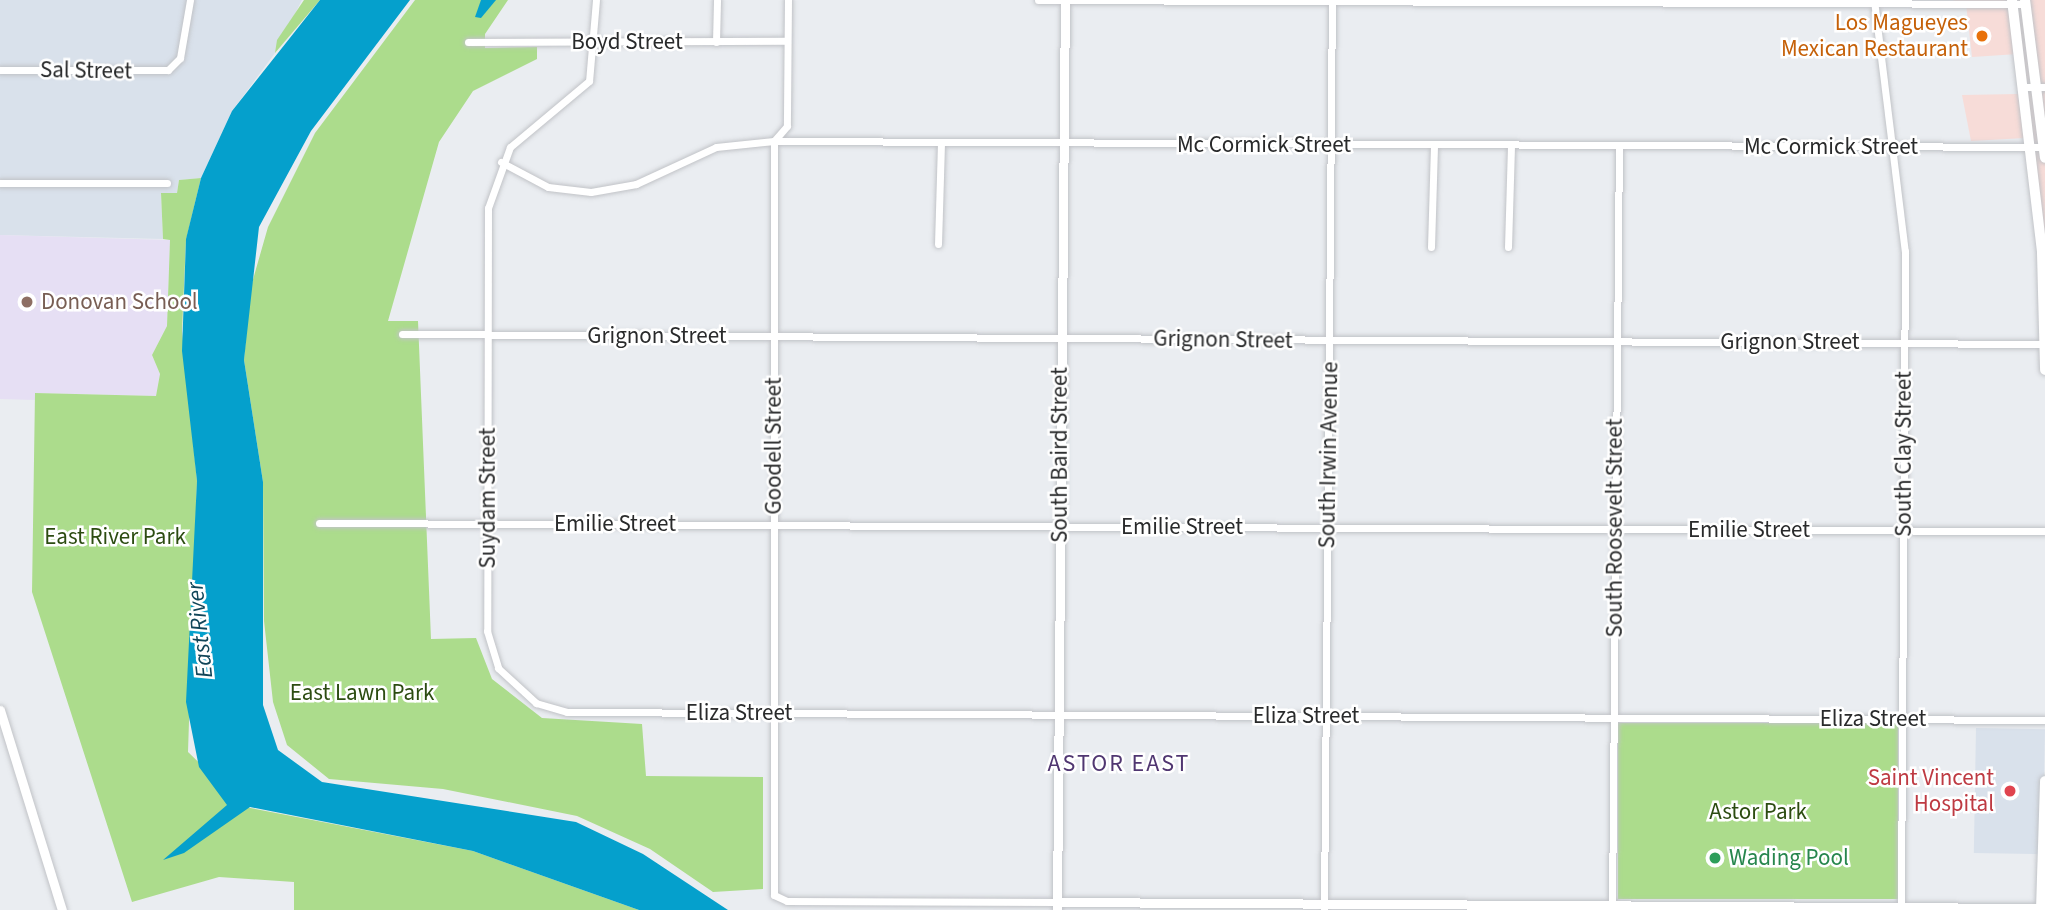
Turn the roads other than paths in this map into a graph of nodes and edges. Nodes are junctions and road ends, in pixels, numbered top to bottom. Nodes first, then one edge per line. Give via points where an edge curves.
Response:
1 (190, 0) edge
2 (596, 0) edge
3 (717, 0) edge
4 (788, 0) edge
5 (1038, 0) edge
6 (1065, 0) edge
7 (1332, 0) edge
8 (1875, 2) edge
9 (2012, 2) edge
10 (2025, 2) edge
11 (787, 41) junction
12 (468, 42) dead end
13 (716, 42) junction
14 (596, 43) junction
15 (0, 70) edge
16 (2022, 87) junction
17 (2040, 87) edge
18 (774, 141) junction
19 (941, 142) junction
20 (1065, 143) junction
21 (1434, 145) junction
22 (1511, 145) junction
23 (1334, 146) junction
24 (1619, 146) junction
25 (1895, 147) junction
26 (2031, 148) junction
27 (2044, 153) edge
28 (501, 162) junction
29 (0, 183) edge
30 (167, 183) dead end
31 (938, 244) dead end
32 (1431, 247) dead end
33 (1508, 247) dead end
34 (402, 334) dead end
35 (489, 335) junction
36 (775, 337) junction
37 (1061, 338) junction
38 (1330, 341) junction
39 (1617, 342) junction
40 (1905, 343) junction
41 (2044, 344) edge
42 (2045, 370) edge
43 (319, 523) dead end
44 (487, 523) junction
45 (774, 525) junction
46 (1059, 526) junction
47 (1327, 528) junction
48 (1615, 530) junction
49 (1904, 531) junction
50 (2045, 531) edge
51 (0, 710) edge
52 (567, 712) joint
53 (772, 713) junction
54 (1058, 714) junction
55 (1326, 716) junction
56 (1614, 717) junction
57 (1902, 719) junction
58 (2045, 720) edge
59 (2045, 781) edge
60 (1057, 906) edge
61 (1324, 907) edge
62 (1612, 908) edge
63 (1901, 908) edge
64 (2042, 908) edge
65 (62, 910) edge

1 - 15 street, Sal Street via 181,53 172,67
2 - 14 street
3 - 13 street
4 - 11 street, Goodell Street
5 - 6 street
6 - 7 street
6 - 20 street, South Baird Street
7 - 8 street
7 - 23 street, South Irwin Avenue
8 - 9 street
8 - 25 street, South Clay Street
9 - 10 street
9 - 16 main road
10 - 17 main road
11 - 13 street, Boyd Street
11 - 18 street, Goodell Street via 787,127
12 - 14 street, Boyd Street
13 - 14 street, Boyd Street
14 - 28 street via 583,90 530,127
16 - 17 street
16 - 26 main road
17 - 27 main road
18 - 19 street, Mc Cormick Street
18 - 28 street, Mc Cormick Street via 716,147 636,184 591,192 548,187
18 - 36 street, Goodell Street
19 - 20 street, Mc Cormick Street
19 - 31 street
20 - 23 street, Mc Cormick Street
20 - 37 street, South Baird Street
21 - 22 street, Mc Cormick Street
21 - 23 street, Mc Cormick Street
21 - 32 street
22 - 24 street, Mc Cormick Street
22 - 33 street
23 - 38 street, South Irwin Avenue
24 - 25 street, Mc Cormick Street
24 - 39 street, South Roosevelt Street
25 - 26 street, Mc Cormick Street
25 - 40 street, South Clay Street via 1905,251
26 - 27 street, Mc Cormick Street
26 - 41 main road via 2043,265
28 - 35 street, Suydam Street via 491,191
29 - 30 street
34 - 35 street, Grignon Street
35 - 36 street, Grignon Street
35 - 44 street, Suydam Street
36 - 37 street, Grignon Street
36 - 45 street, Goodell Street
37 - 38 street, Grignon Street
37 - 46 street, South Baird Street
38 - 39 street, Grignon Street
38 - 47 street, South Irwin Avenue
39 - 40 street, Grignon Street
39 - 48 street, South Roosevelt Street
40 - 41 street, Grignon Street
40 - 49 street, South Clay Street
41 - 42 main road
43 - 44 street, Emilie Street
44 - 45 street, Emilie Street
44 - 52 street, Suydam Street via 491,653 524,696
45 - 46 street, Emilie Street
45 - 53 street, Goodell Street
46 - 47 street, Emilie Street
46 - 54 street, South Baird Street
47 - 48 street, Emilie Street
47 - 55 street, South Irwin Avenue
48 - 49 street, Emilie Street
48 - 56 street, South Roosevelt Street
49 - 50 street, Emilie Street
49 - 57 street, South Clay Street
51 - 65 street
52 - 53 street, Eliza Street
53 - 54 street, Eliza Street
53 - 60 street, Goodell Street via 776,898
54 - 55 street, Eliza Street
54 - 60 street, South Baird Street
55 - 56 street, Eliza Street
55 - 61 street, South Irwin Avenue
56 - 57 street, Eliza Street
56 - 62 street, South Roosevelt Street
57 - 58 street, Eliza Street
57 - 63 street, South Clay Street
59 - 64 main road
60 - 61 street
61 - 62 street
62 - 63 street
63 - 64 street

